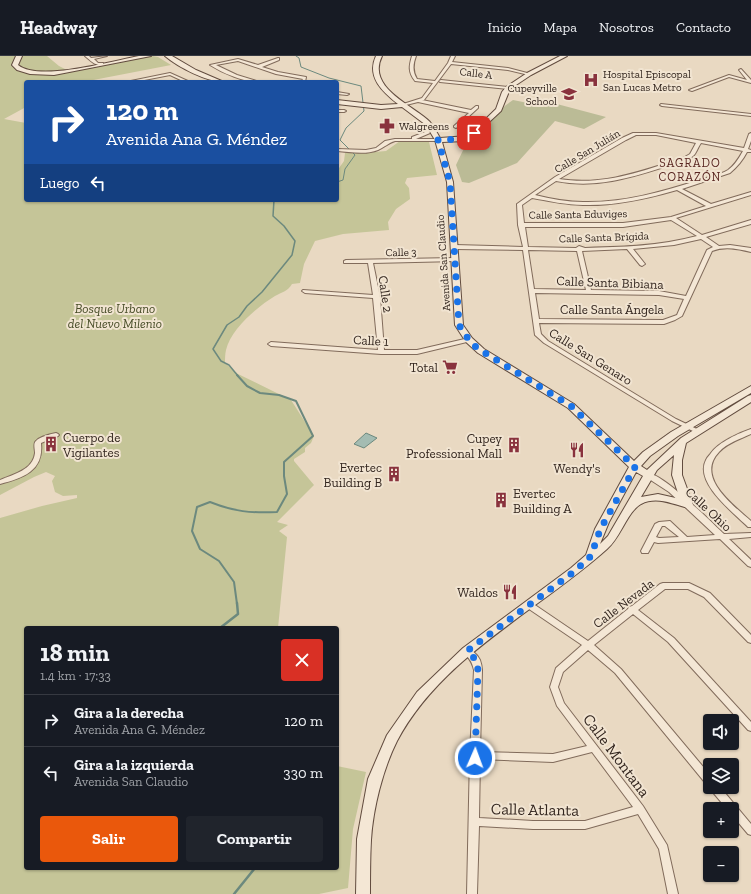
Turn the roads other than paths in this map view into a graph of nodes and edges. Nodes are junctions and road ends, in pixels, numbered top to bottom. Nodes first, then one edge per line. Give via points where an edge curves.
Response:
1 (19, 56) edge
2 (105, 56) edge
3 (148, 56) edge
4 (168, 56) edge
5 (379, 56) edge
6 (414, 56) edge
7 (453, 56) edge
8 (564, 56) edge
9 (89, 57) edge
10 (278, 59) dead end
11 (450, 63) junction
12 (102, 64) junction
13 (256, 67) junction
14 (487, 67) junction
15 (741, 70) dead end
16 (484, 72) dead end
17 (529, 74) junction
18 (145, 80) edge
19 (184, 80) edge
20 (216, 80) edge
21 (251, 80) edge
22 (304, 80) edge
23 (441, 81) dead end
24 (435, 82) junction
25 (751, 82) edge
26 (508, 88) junction
27 (691, 90) dead end
28 (339, 93) edge
29 (347, 94) dead end
30 (419, 101) junction
31 (339, 102) edge
32 (402, 105) junction
33 (662, 105) dead end
34 (477, 107) dead end
35 (339, 111) edge
36 (344, 111) dead end
37 (472, 112) junction
38 (751, 115) edge
39 (428, 124) junction
40 (456, 125) dead end
41 (751, 134) edge
42 (402, 139) junction
43 (438, 140) junction
44 (700, 142) junction
45 (339, 150) edge
46 (745, 150) junction
47 (751, 151) edge
48 (557, 180) junction
49 (678, 189) junction
50 (751, 193) edge
51 (531, 196) junction
52 (711, 206) junction
53 (672, 218) junction
54 (751, 222) edge
55 (521, 225) junction
56 (702, 238) junction
57 (455, 247) junction
58 (717, 247) junction
59 (525, 248) junction
60 (579, 248) junction
61 (628, 248) junction
62 (751, 250) edge
63 (455, 260) junction
64 (346, 262) dead end
65 (370, 262) junction
66 (642, 264) dead end
67 (305, 291) dead end
68 (531, 291) junction
69 (589, 292) junction
70 (376, 297) junction
71 (687, 298) junction
72 (536, 321) junction
73 (469, 340) junction
74 (271, 344) dead end
75 (381, 352) junction
76 (751, 389) edge
77 (751, 398) edge
78 (693, 428) junction
79 (751, 430) edge
80 (56, 435) dead end
81 (684, 440) junction
82 (635, 467) junction
83 (648, 475) junction
84 (0, 482) edge
85 (688, 505) junction
86 (627, 510) junction
87 (751, 525) edge
88 (751, 535) edge
89 (722, 537) junction
90 (653, 538) junction
91 (684, 538) junction
92 (645, 551) dead end
93 (591, 556) junction
94 (751, 564) edge
95 (529, 605) junction
96 (632, 609) junction
97 (750, 637) edge
98 (588, 645) junction
99 (467, 651) junction
100 (751, 728) edge
101 (594, 748) junction
102 (475, 755) junction
103 (703, 774) edge
104 (720, 794) edge
105 (640, 809) junction
106 (475, 822) junction
107 (751, 831) edge
108 (472, 893) dead end
109 (363, 894) edge
110 (673, 894) edge

1 - 12 street via 15,65 31,73 59,73
2 - 9 street
3 - 12 street
4 - 20 street
5 - 32 street, Avenida San Claudio via 376,73 380,84
6 - 24 street via 411,75 416,80
7 - 11 street
8 - 17 street
9 - 12 street via 97,64
10 - 13 street
11 - 14 street
11 - 24 street
13 - 21 street via 238,60 212,65
13 - 22 street via 304,78
14 - 16 street
14 - 17 street
15 - 25 street
17 - 26 street
18 - 19 street via 170,74
23 - 26 street, Calle A
24 - 30 street
25 - 27 street via 729,76
26 - 43 street via 499,110 470,137
28 - 29 street
30 - 32 street
30 - 37 street
31 - 32 street via 380,107
32 - 39 street, Avenida San Claudio
33 - 38 street
34 - 37 street
35 - 36 street
37 - 40 street
39 - 42 street via 425,128 427,134
39 - 43 street, Avenida San Claudio
41 - 46 street
42 - 43 street
42 - 45 street via 366,151
43 - 57 street, Avenida San Claudio via 450,182
44 - 46 street, Calle San Julián
44 - 48 street via 692,155 685,159 623,178 586,183
44 - 48 street, Calle San Julián via 656,134 635,134
46 - 47 street, Calle San Julián
46 - 49 street via 741,160 728,172
48 - 51 street, Calle San Julián
49 - 51 street via 646,198 598,204 565,203
49 - 52 street
50 - 52 street, Calle Santa Eduviges
51 - 55 street, Calle San Genaro via 519,205
52 - 53 street, Calle Santa Eduviges
53 - 55 street, Calle Santa Eduviges via 617,225
53 - 56 street
54 - 56 street, Calle Santa Brígida
55 - 59 street, Calle San Genaro
56 - 58 street
56 - 61 street, Calle Santa Brígida
57 - 59 street, Calle Santa Brígida
57 - 63 street, Avenida San Claudio
58 - 62 street
58 - 71 street, Calle Santa Ángela via 710,250
59 - 60 street, Calle Santa Brígida
59 - 68 street, Calle San Genaro
60 - 61 street, Calle Santa Brígida
60 - 69 street
61 - 66 street
63 - 65 street, Calle 3
63 - 73 street, Avenida San Claudio via 459,325
64 - 65 street, Calle 3
65 - 70 street, Calle 2
67 - 70 street
68 - 69 street, Calle Santa Bibiana
68 - 72 street, Calle San Genaro
69 - 71 street, Calle Santa Bibiana via 660,293
70 - 75 street, Calle 2
71 - 72 street, Calle Santa Ángela via 678,316 664,322
72 - 78 street, Calle San Genaro via 538,335 546,342 674,420
73 - 75 street, Calle 1 via 417,352
73 - 82 street, Avenida San Claudio via 481,351 571,406
74 - 75 street, Calle 1
76 - 78 street
77 - 78 street
78 - 81 street
78 - 82 street via 652,450
79 - 87 street via 716,451 707,464 708,478 716,492
80 - 84 street via 38,442 40,452 38,461 33,466
81 - 83 street
81 - 85 street via 677,456 676,467 678,484
82 - 83 street, Avenida San Claudio
82 - 93 street via 600,530
83 - 85 street, Calle Ohio via 672,490
83 - 86 street
85 - 86 street via 671,499 651,497 638,501
85 - 89 street, Calle Ohio
86 - 93 street via 612,538
88 - 89 street
89 - 91 street
89 - 94 street, Calle Ohio
90 - 91 street via 658,541
90 - 91 street via 659,524 667,523
90 - 92 street
93 - 95 street
95 - 98 street
95 - 99 street
96 - 97 street, Calle Nevada via 663,586 689,586 707,595
96 - 98 street, Calle Nevada
96 - 100 street via 671,640
98 - 101 street, Calle Montana via 560,670 554,687 560,704
98 - 103 street via 618,671
99 - 102 street, Calle Atlanta via 476,660 478,670
99 - 109 street via 421,695 392,739 375,779 364,839
101 - 102 street via 553,758
101 - 105 street, Calle Montana
102 - 106 street, Calle Atlanta
104 - 107 street
105 - 106 street, Calle Atlanta via 585,825
105 - 110 street, Calle Montana via 664,848
106 - 108 street, Calle Atlanta

